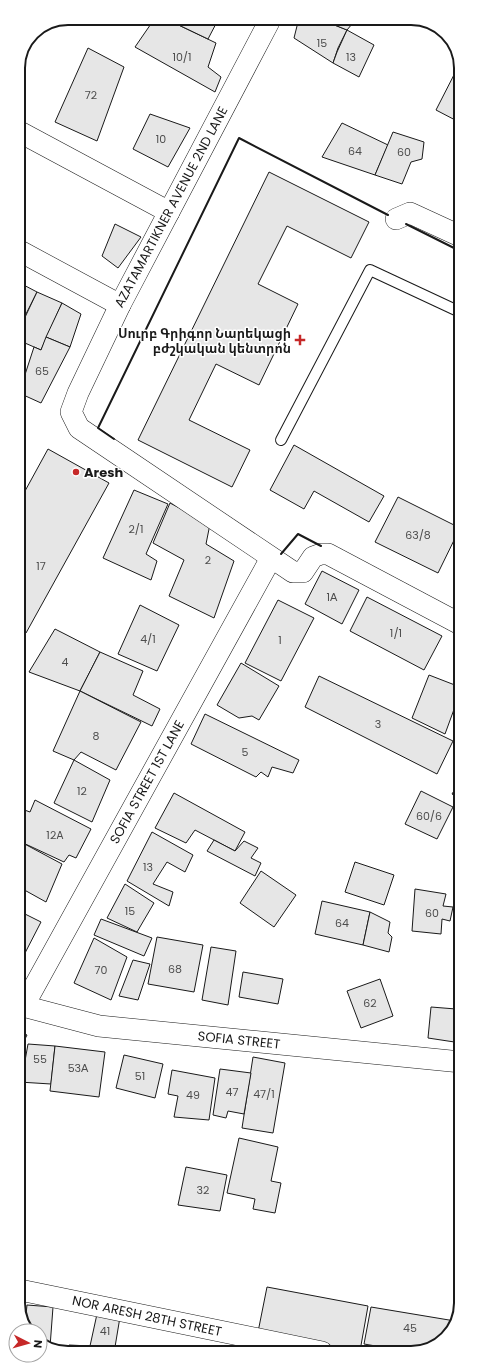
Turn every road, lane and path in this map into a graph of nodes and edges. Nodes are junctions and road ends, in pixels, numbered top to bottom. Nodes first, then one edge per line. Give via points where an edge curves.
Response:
1 (267, 25) edge
2 (25, 135) edge
3 (169, 212) junction
4 (396, 219) dead end
5 (454, 233) edge
6 (25, 254) edge
7 (120, 305) junction
8 (454, 309) edge
9 (281, 440) dead end
10 (271, 558) junction
11 (454, 621) edge
12 (25, 999) edge
13 (25, 1007) edge
14 (454, 1061) edge
15 (25, 1291) edge
16 (293, 1346) edge

1 - 3 street, AZATAMARTIKNER AVENUE 2ND LANE
2 - 3 street
3 - 7 street, AZATAMARTIKNER AVENUE 2ND LANE
4 - 5 street via 410,213
6 - 7 street
7 - 10 street, AZATAMARTIKNER AVENUE 2ND LANE via 71,412 79,428
8 - 9 lane via 370,270
10 - 11 street via 298,573 303,572 312,557 328,554
10 - 12 street, SOFIA STREET 1ST LANE
13 - 14 street, SOFIA STREET via 99,1026
15 - 16 street, NOR ARESH 28TH STREET

